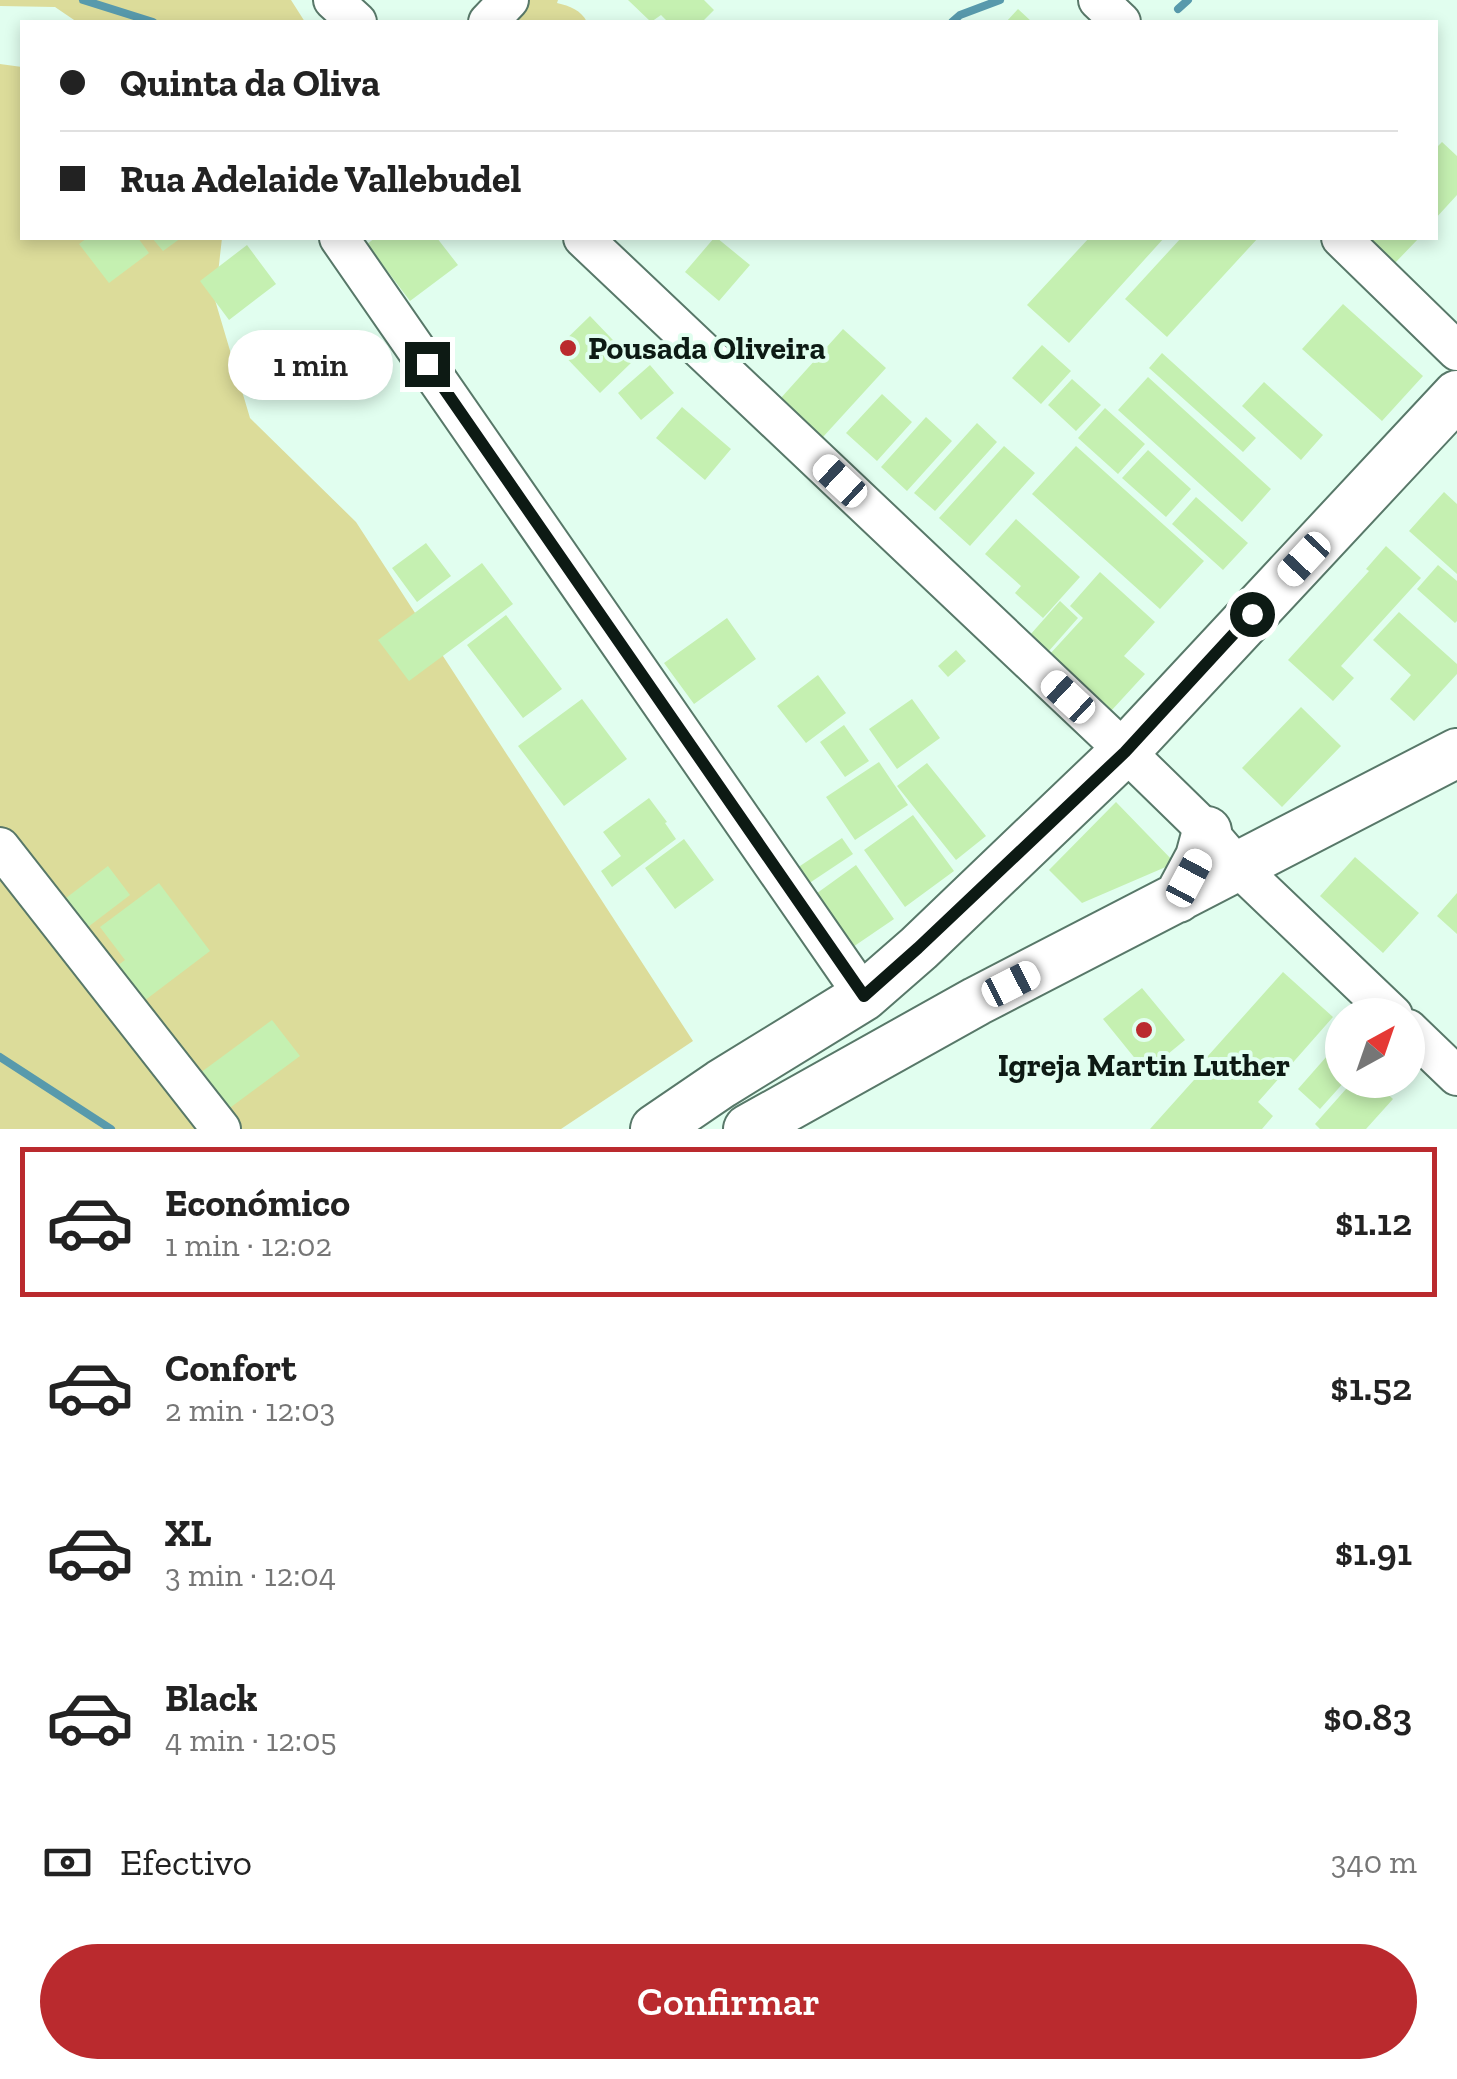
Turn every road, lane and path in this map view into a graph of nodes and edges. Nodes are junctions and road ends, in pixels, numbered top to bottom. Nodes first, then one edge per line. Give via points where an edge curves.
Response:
1 (333, 0) edge
2 (509, 0) edge
3 (1098, 0) edge
4 (355, 20) edge
5 (490, 20) edge
6 (1119, 20) edge
7 (340, 240) edge
8 (584, 240) edge
9 (1343, 240) edge
10 (1457, 350) edge
11 (1457, 395) edge
12 (1125, 752) junction
13 (1457, 753) edge
14 (1207, 830) junction
15 (0, 847) edge
16 (1238, 867) junction
17 (1178, 898) junction
18 (864, 996) junction
19 (1375, 998) edge
20 (1425, 1045) edge
21 (1457, 1076) edge
22 (721, 1084) junction
23 (752, 1128) edge
24 (221, 1129) edge
25 (655, 1129) edge

1 - 4 street
2 - 5 street
3 - 6 street
7 - 18 street
8 - 12 street
9 - 10 street
11 - 12 main road
12 - 14 street
12 - 18 main road
13 - 16 main road
14 - 16 street
14 - 17 main road
15 - 24 street
16 - 17 main road
16 - 19 street
17 - 23 main road
18 - 22 main road
20 - 21 street
22 - 23 main road
22 - 25 main road

